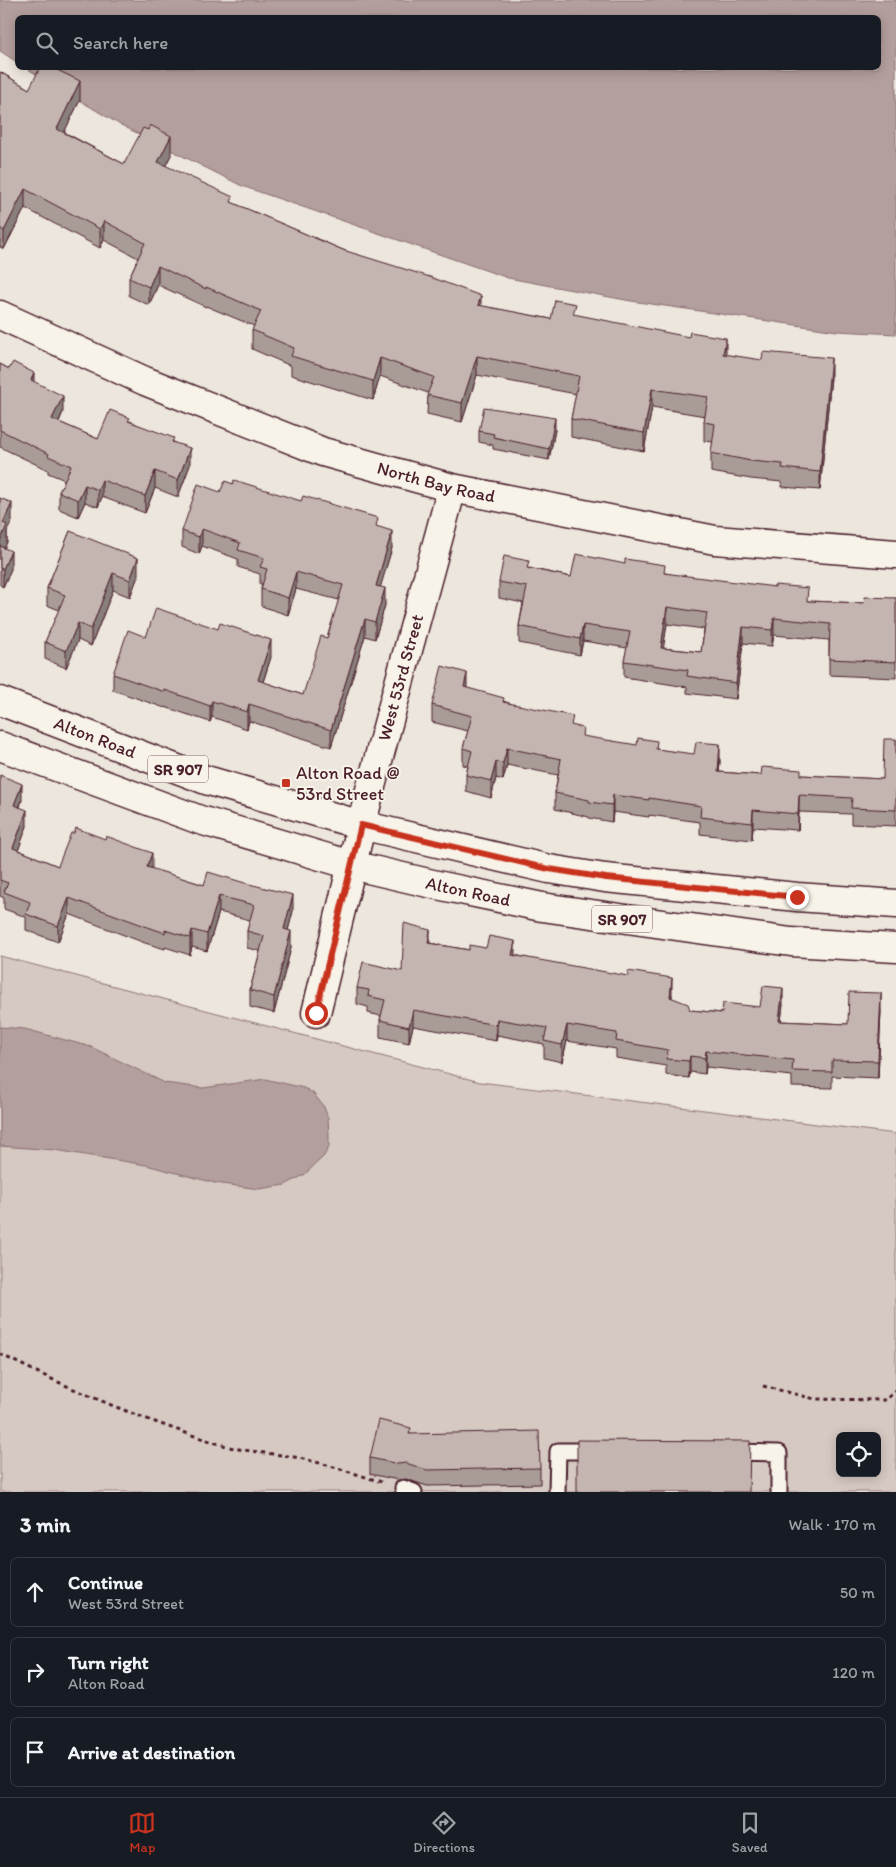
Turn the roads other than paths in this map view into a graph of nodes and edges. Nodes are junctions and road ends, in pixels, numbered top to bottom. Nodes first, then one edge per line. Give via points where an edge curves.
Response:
1 (0, 315) edge
2 (452, 488) junction
3 (896, 554) edge
4 (0, 701) edge
5 (0, 746) edge
6 (361, 825) junction
7 (351, 866) junction
8 (896, 904) edge
9 (896, 948) edge
10 (316, 1013) dead end
11 (616, 1451) edge
12 (712, 1452) edge
13 (557, 1492) edge
14 (779, 1492) edge

1 - 2 main road, North Bay Road via 146,381 323,452
2 - 3 main road, North Bay Road via 715,540
2 - 6 main road, West 53rd Street
4 - 6 main road, Alton Road / SR 907 via 206,780
5 - 7 main road, Alton Road / SR 907 via 200,820
6 - 7 main road, West 53rd Street
6 - 8 main road, Alton Road / SR 907 via 549,869 606,878
7 - 9 main road, Alton Road / SR 907 via 542,908 791,942
7 - 10 main road, West 53rd Street
11 - 13 lane via 558,1451
12 - 14 lane via 780,1453

